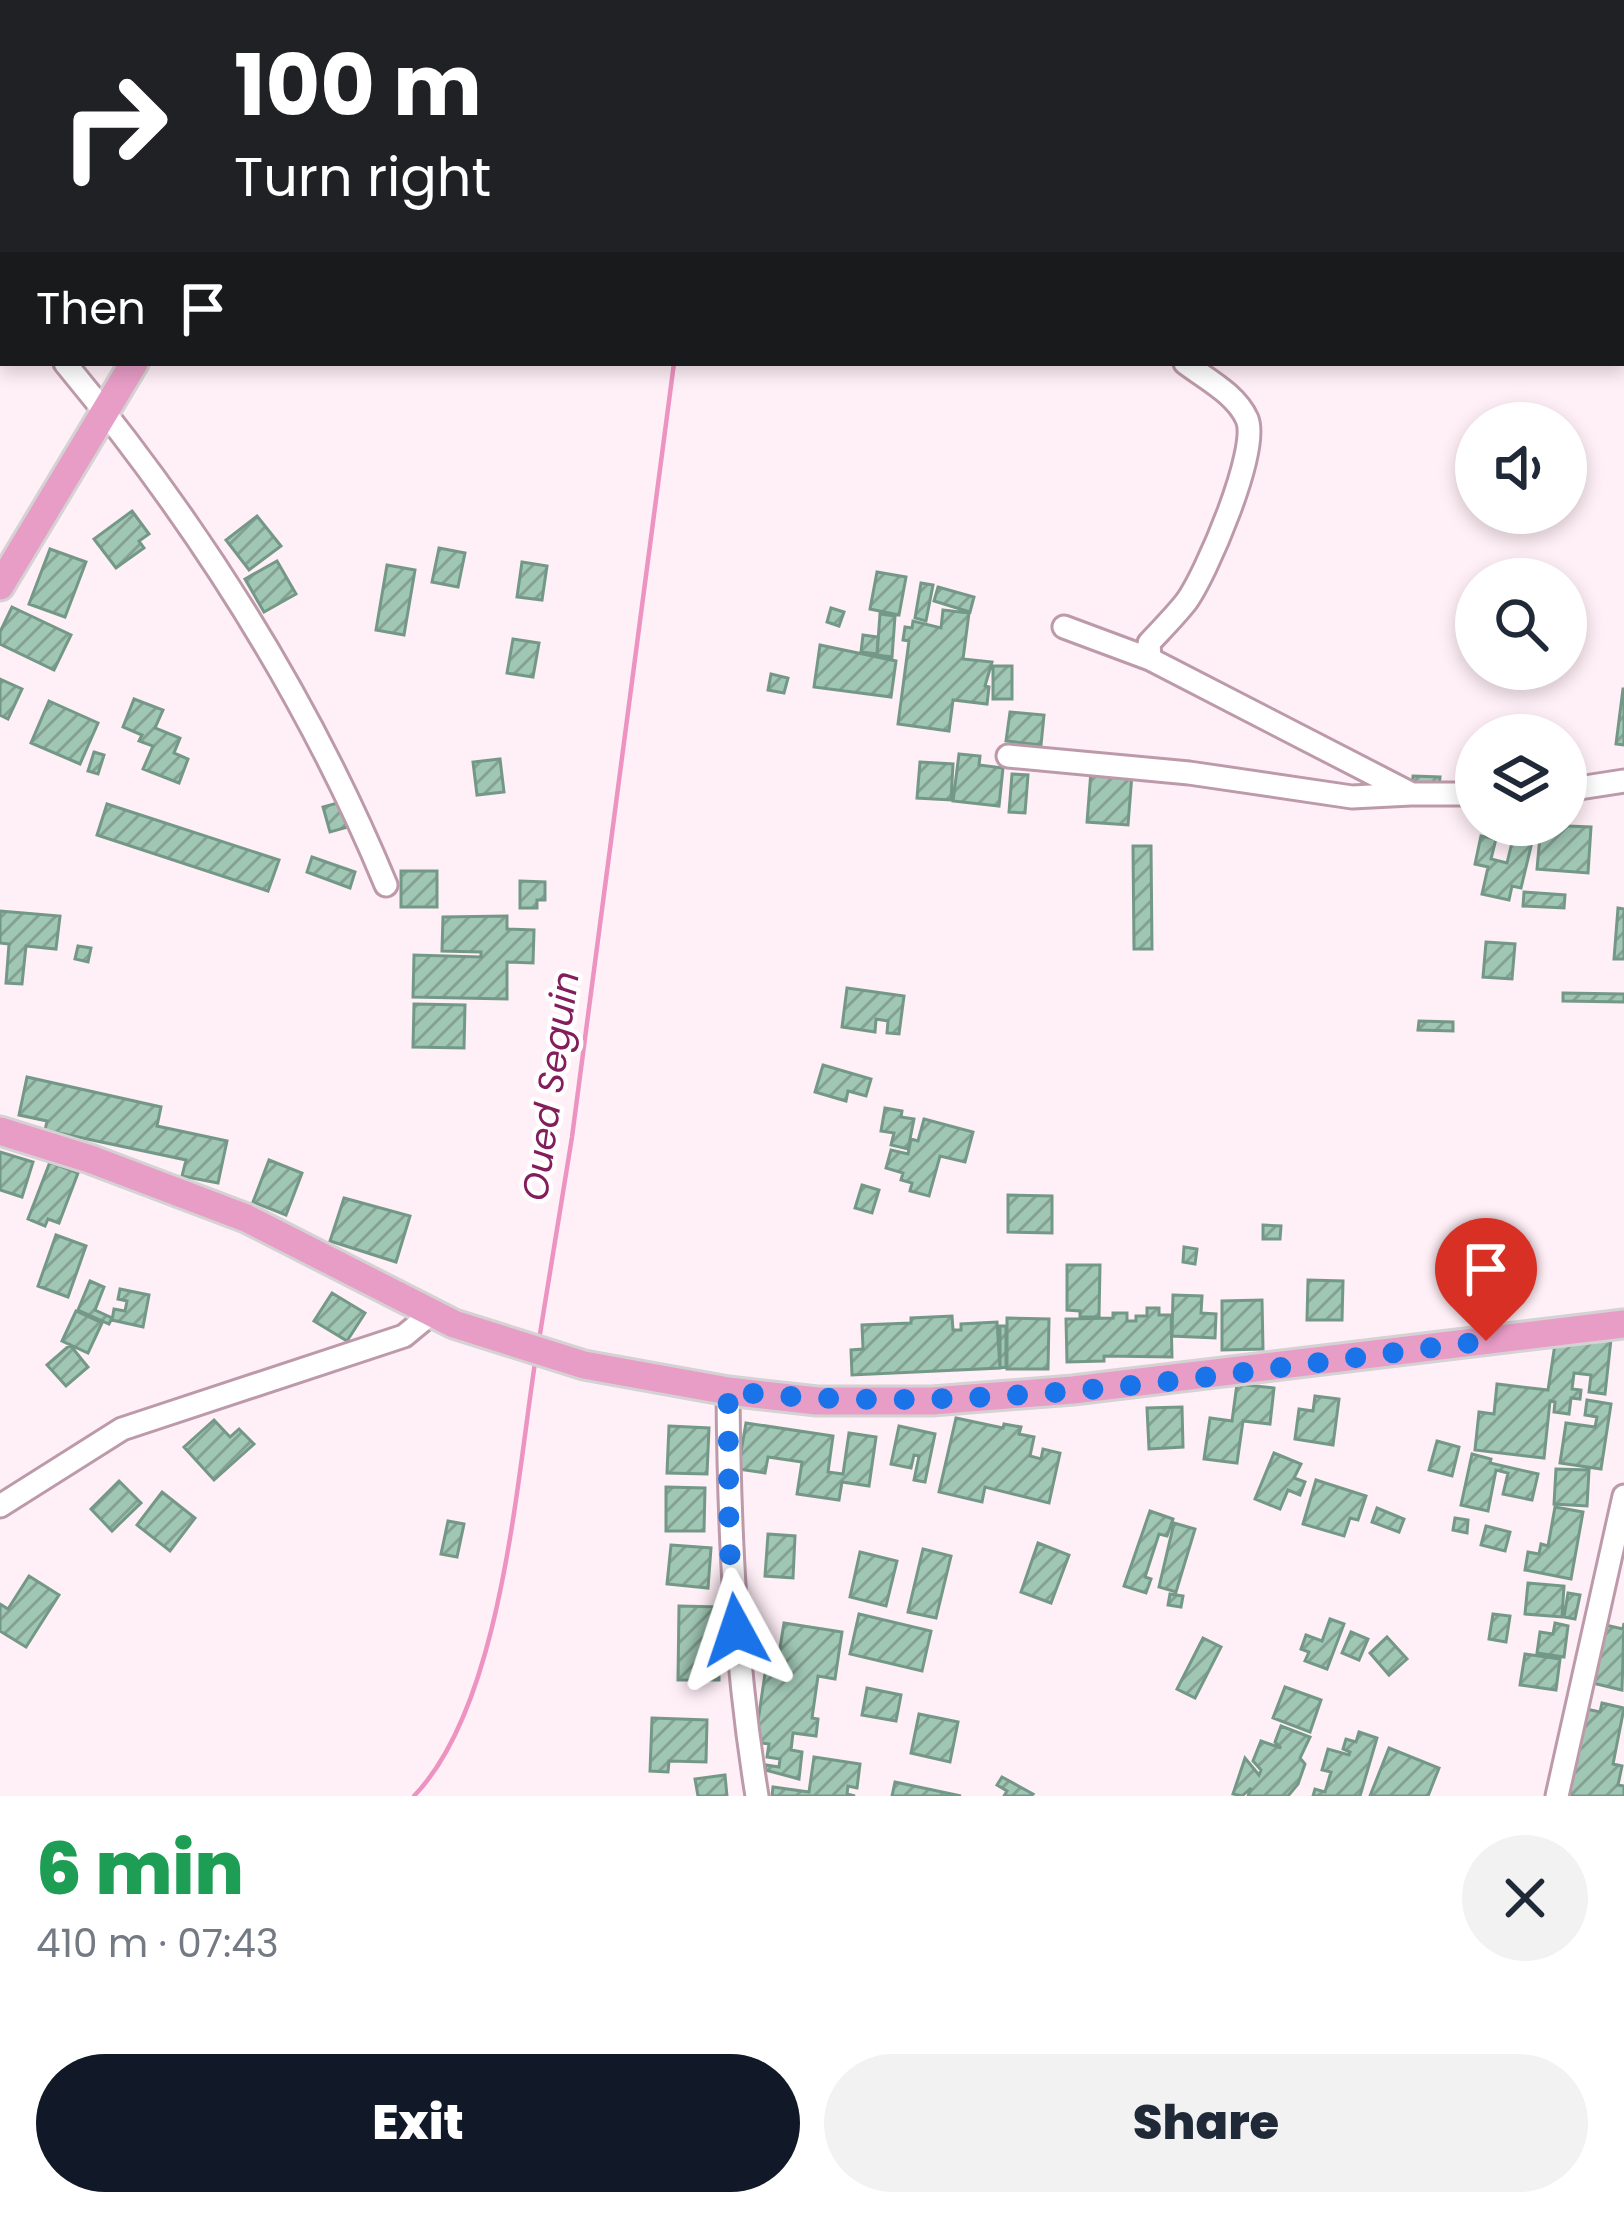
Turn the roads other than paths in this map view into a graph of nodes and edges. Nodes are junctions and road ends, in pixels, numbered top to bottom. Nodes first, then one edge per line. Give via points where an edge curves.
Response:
1 (68, 366) edge
2 (132, 366) edge
3 (1189, 366) edge
4 (106, 412) junction
5 (0, 586) edge
6 (1064, 628) dead end
7 (1150, 659) junction
8 (1008, 756) dead end
9 (1624, 781) edge
10 (1587, 787) edge
11 (1412, 794) junction
12 (1455, 794) edge
13 (386, 885) dead end
14 (0, 1131) edge
15 (433, 1312) junction
16 (1624, 1324) edge
17 (728, 1391) junction
18 (1624, 1496) edge
19 (0, 1506) edge
20 (757, 1796) edge
21 (1557, 1796) edge

1 - 4 street
2 - 4 main road
3 - 7 street via 1234,400 1249,422 1248,448 1210,553 1188,599 1149,643
4 - 5 main road
4 - 13 street via 186,521 279,672 353,804
6 - 7 street
7 - 11 street
8 - 11 street via 1352,797
9 - 10 street
11 - 12 street
14 - 15 main road via 246,1218
15 - 17 main road via 584,1365
15 - 19 street via 404,1336 122,1429
16 - 17 main road via 932,1401
17 - 20 street via 729,1542
18 - 21 street

